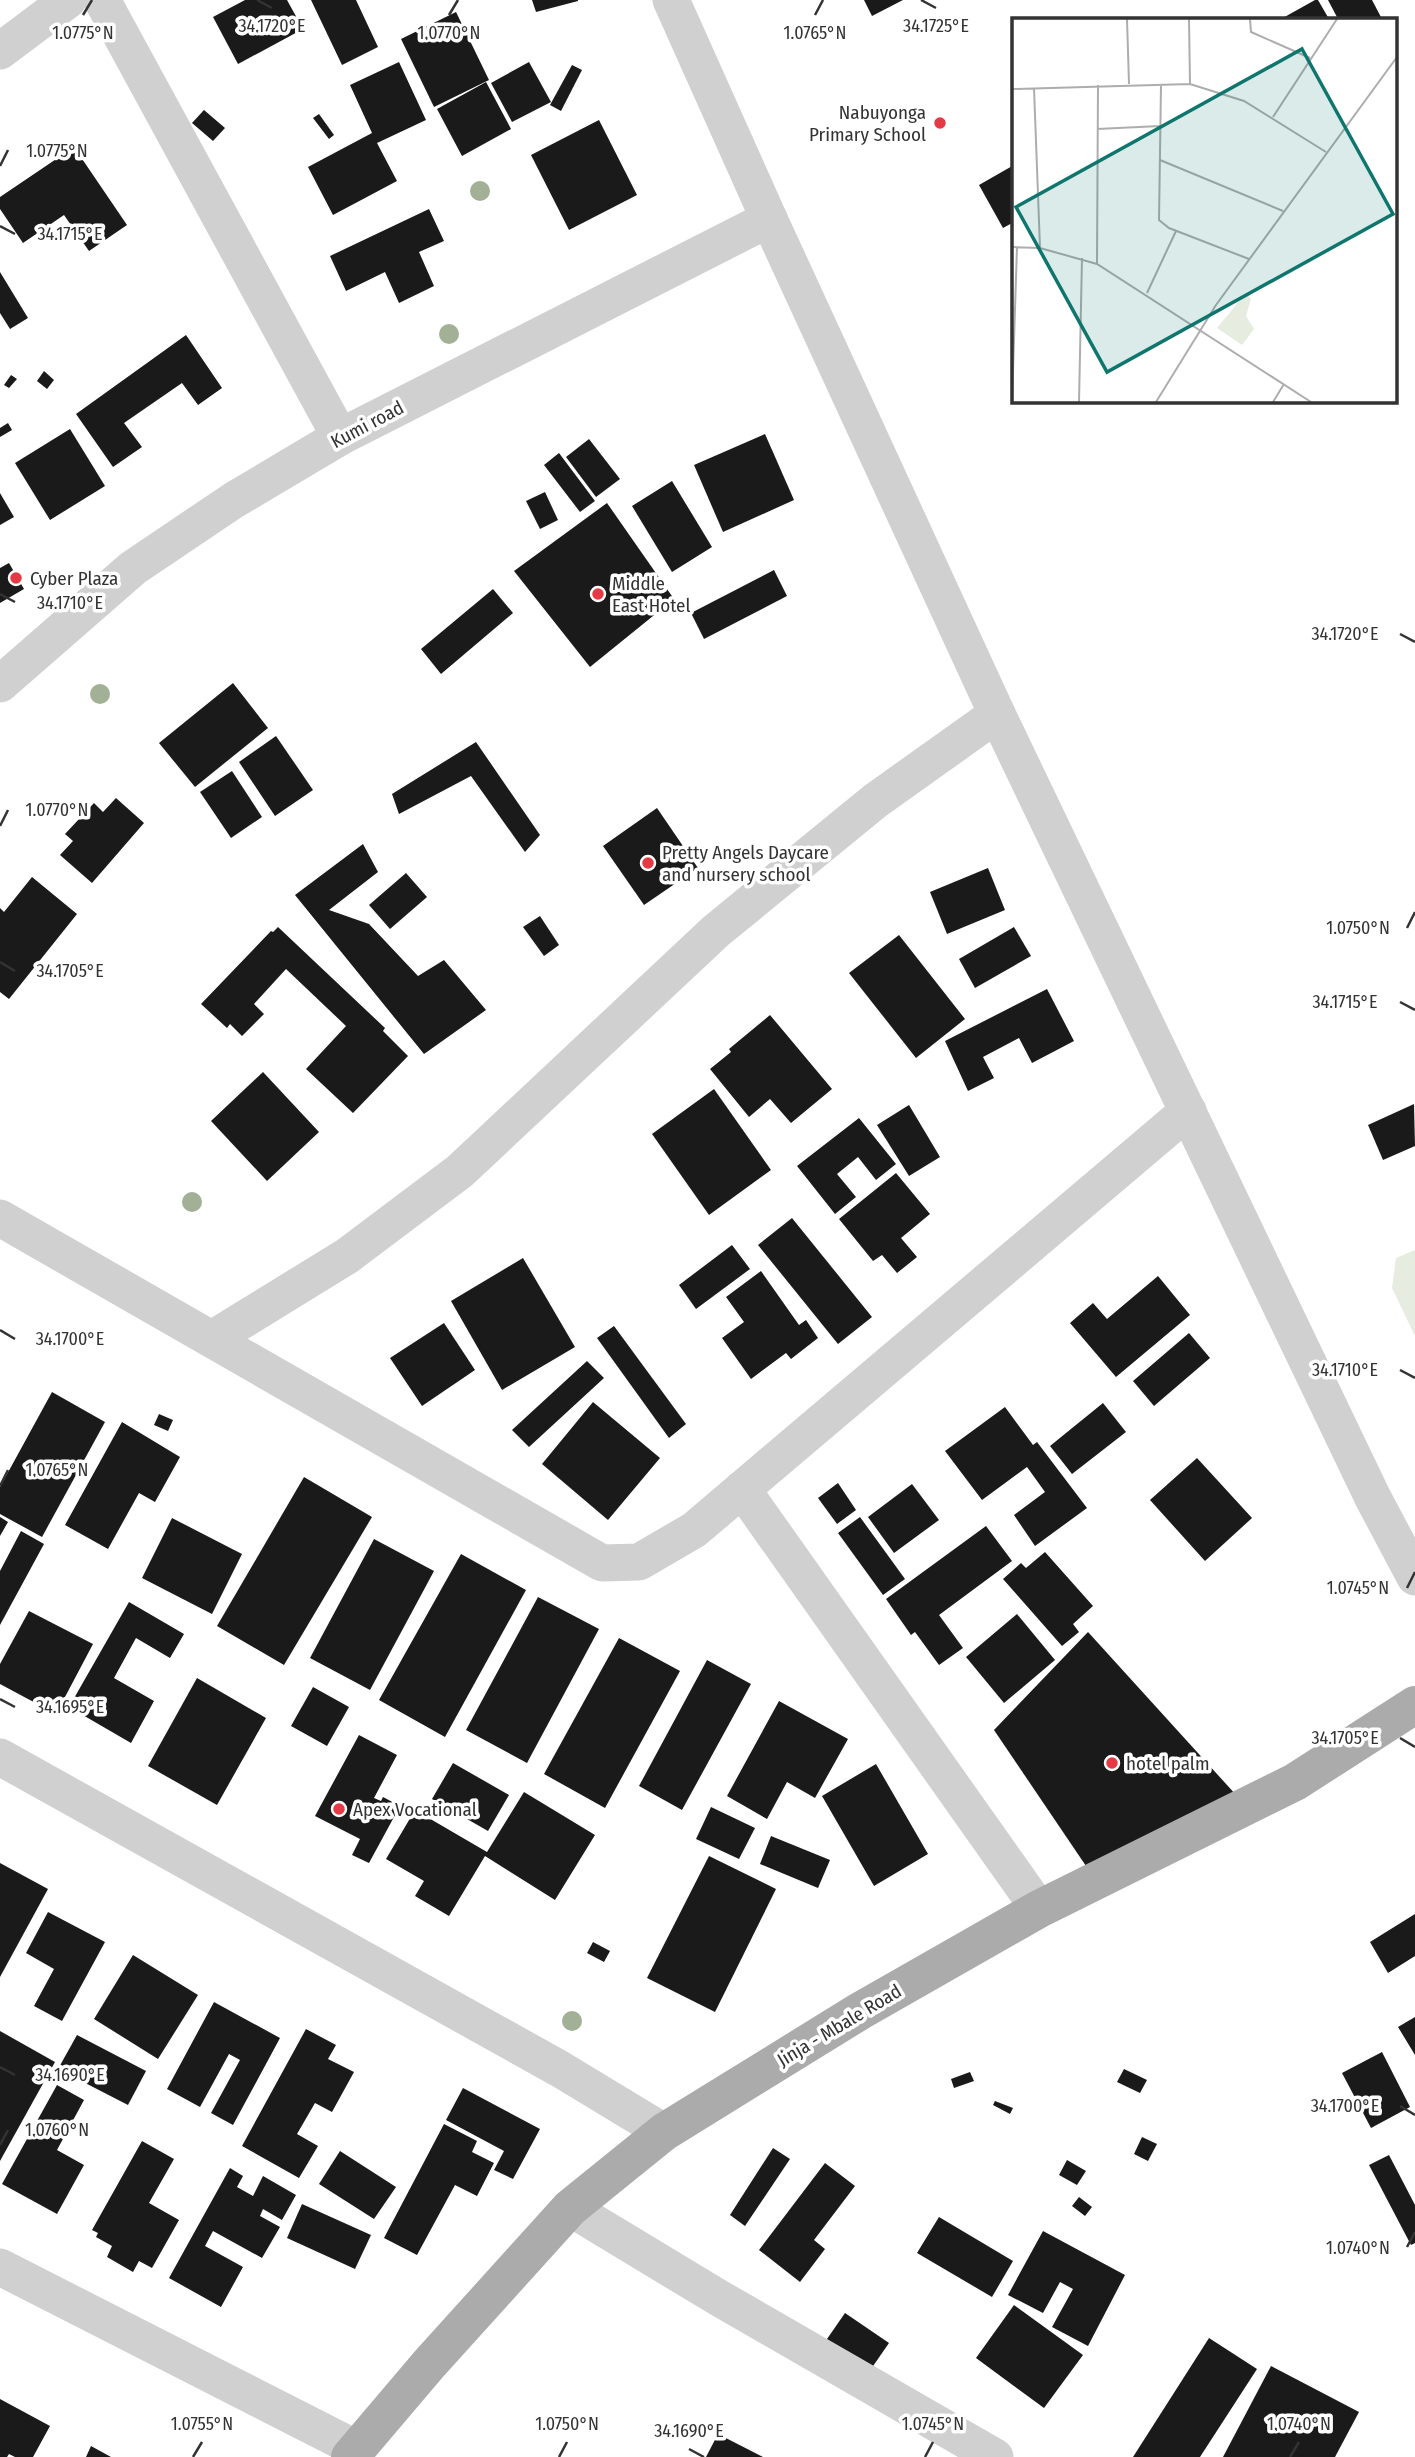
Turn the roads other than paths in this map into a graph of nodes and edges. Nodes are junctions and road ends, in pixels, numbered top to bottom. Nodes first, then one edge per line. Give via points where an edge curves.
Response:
1 (68, 0) edge
2 (102, 0) edge
3 (671, 0) edge
4 (0, 51) edge
5 (769, 219) junction
6 (340, 437) junction
7 (0, 684) edge
8 (997, 714) junction
9 (1188, 1111) junction
10 (0, 1218) edge
11 (212, 1339) junction
12 (742, 1489) junction
13 (1415, 1577) edge
14 (1415, 1705) edge
15 (0, 1757) edge
16 (1039, 1909) junction
17 (664, 2132) junction
18 (570, 2208) junction
19 (0, 2267) edge
20 (352, 2453) edge
21 (995, 2457) edge

1 - 4 street
2 - 6 street
3 - 5 street
5 - 6 street, Kumi road
5 - 8 street
6 - 7 street, Kumi road via 133,568
8 - 9 street
8 - 11 street via 876,801 716,931 460,1171 347,1256
9 - 12 street
9 - 13 street
10 - 11 street
11 - 12 street via 603,1563 639,1562 694,1530
12 - 16 street
14 - 16 main road, Jinja - Mbale Road via 1295,1782
15 - 17 street via 560,2069
16 - 17 main road, Jinja - Mbale Road via 860,2011
17 - 18 main road, Jinja - Mbale Road
18 - 20 main road, Jinja - Mbale Road
18 - 21 street
19 - 20 street

